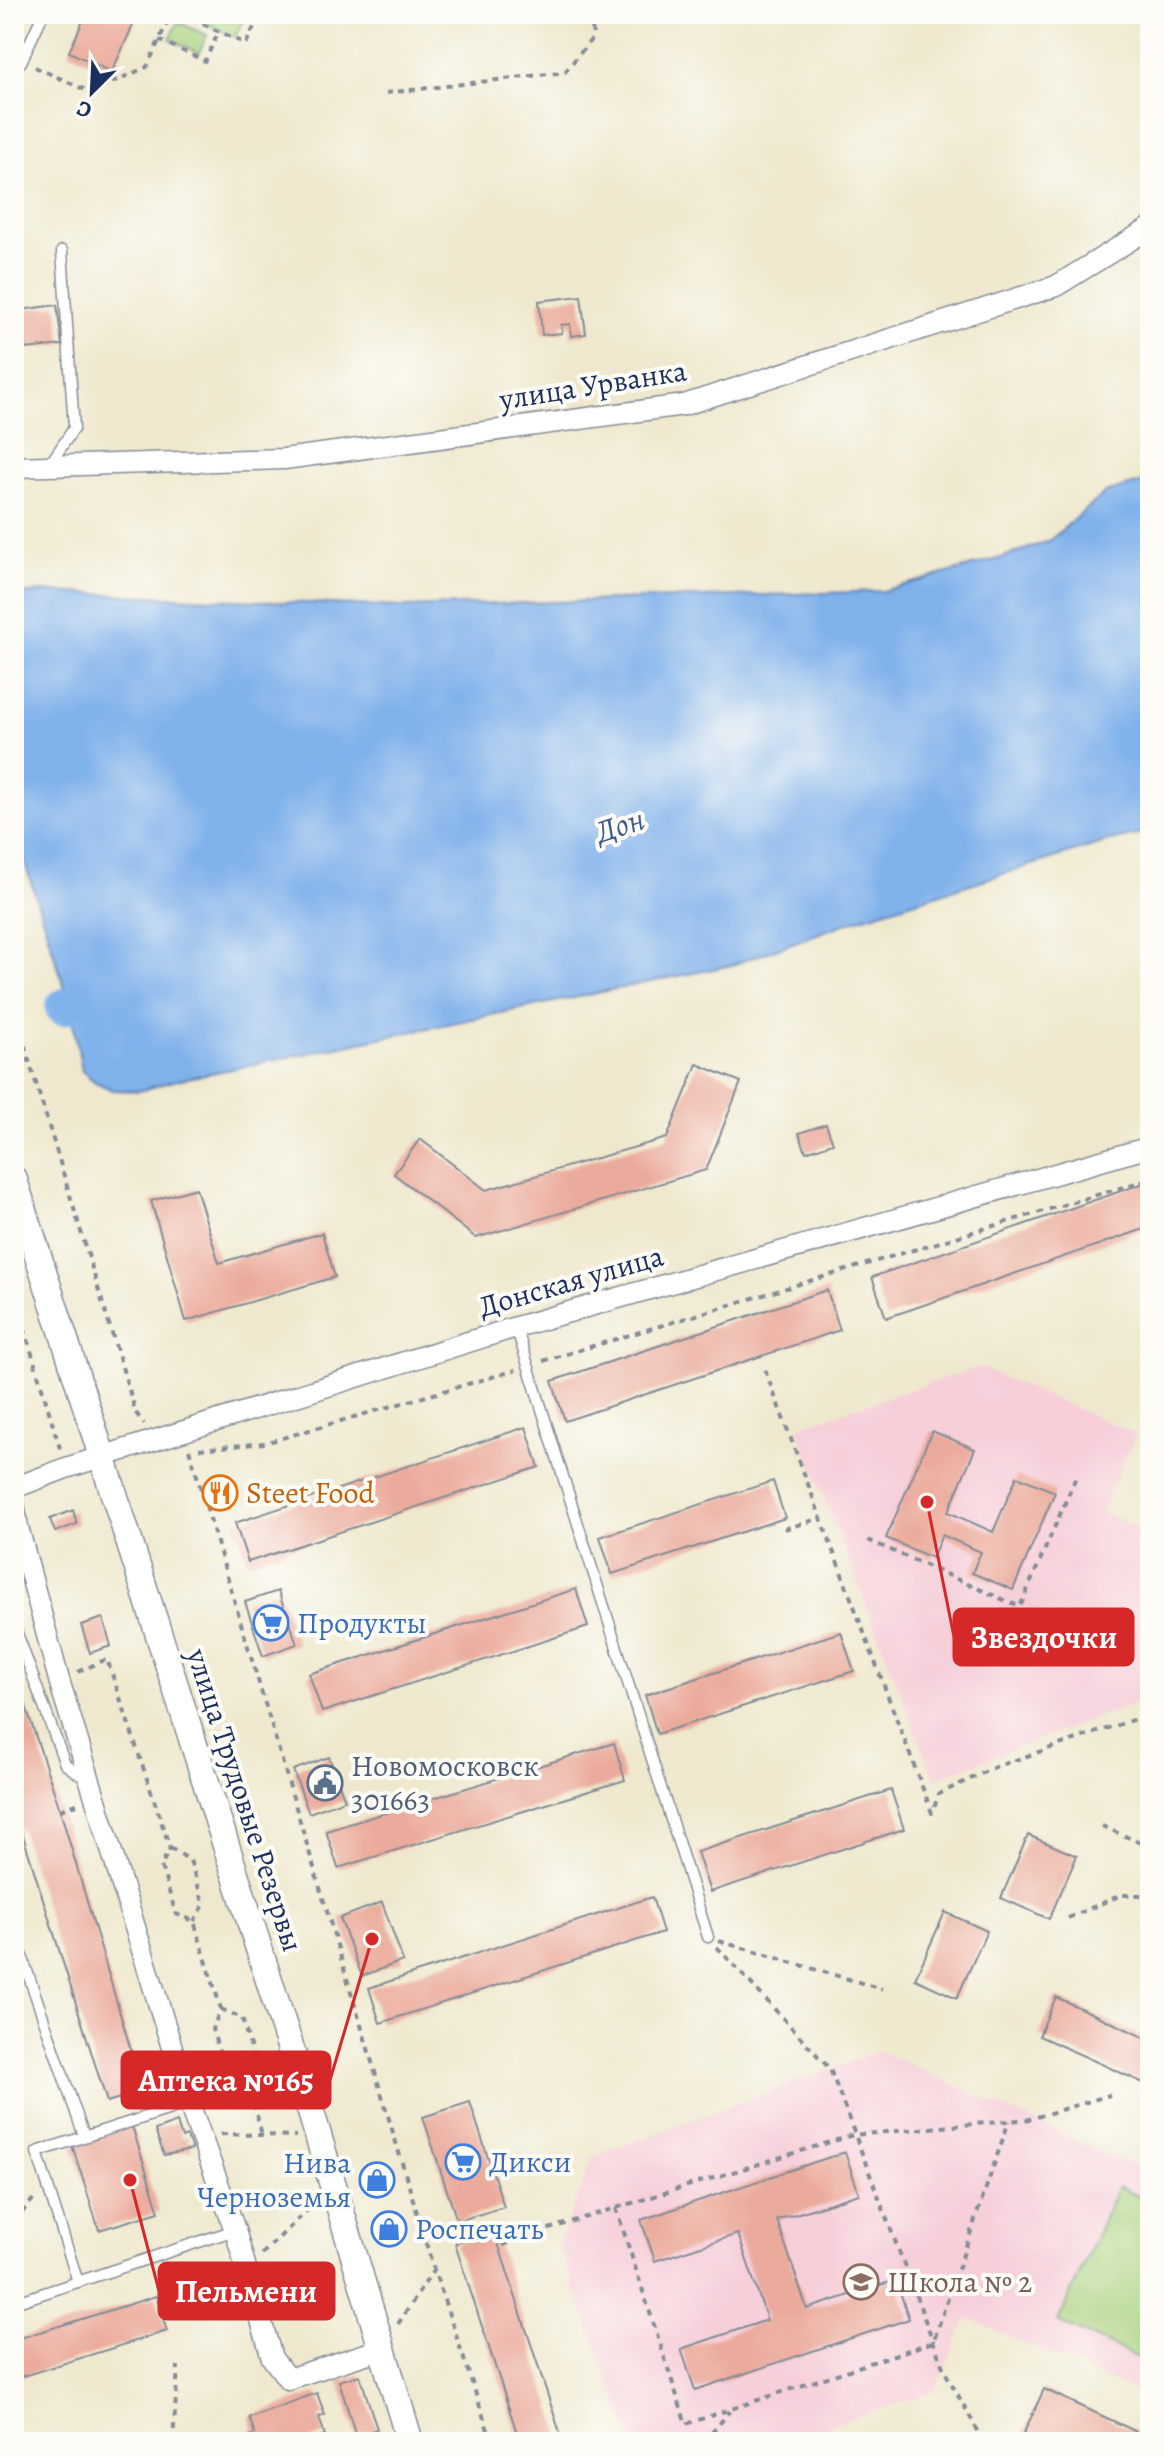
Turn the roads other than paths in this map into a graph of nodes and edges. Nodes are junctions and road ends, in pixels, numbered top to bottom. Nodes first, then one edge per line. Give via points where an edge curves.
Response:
1 (43, 14) edge
2 (18, 60) edge
3 (1150, 228) edge
4 (62, 251) dead end
5 (50, 464) junction
6 (14, 467) edge
7 (1150, 1147) edge
8 (14, 1180) edge
9 (516, 1327) junction
10 (102, 1456) junction
11 (14, 1488) edge
12 (14, 1503) edge
13 (16, 1528) edge
14 (14, 1625) edge
15 (92, 1783) junction
16 (14, 1933) edge
17 (708, 1937) road end
18 (189, 2103) junction
19 (84, 2136) junction
20 (235, 2230) junction
21 (78, 2282) junction
22 (14, 2303) edge
23 (381, 2349) junction
24 (410, 2442) edge

1 - 2 lane
3 - 5 street, улица Урванка via 1056,286 684,405 284,459
4 - 5 lane via 74,428
5 - 6 street, улица Урванка
7 - 9 street, Донская улица
8 - 10 street, улица Трудовые Резервы
9 - 10 street, Донская улица via 187,1440
9 - 17 lane
10 - 11 street, Донская улица
10 - 23 street, улица Трудовые Резервы
12 - 13 street
13 - 15 street
14 - 15 lane via 65,1764
15 - 18 street
16 - 19 lane
18 - 19 lane
18 - 20 street
19 - 21 lane via 37,2152
20 - 21 lane
20 - 23 street via 272,2358 288,2379
21 - 22 lane
23 - 24 street, улица Трудовые Резервы

